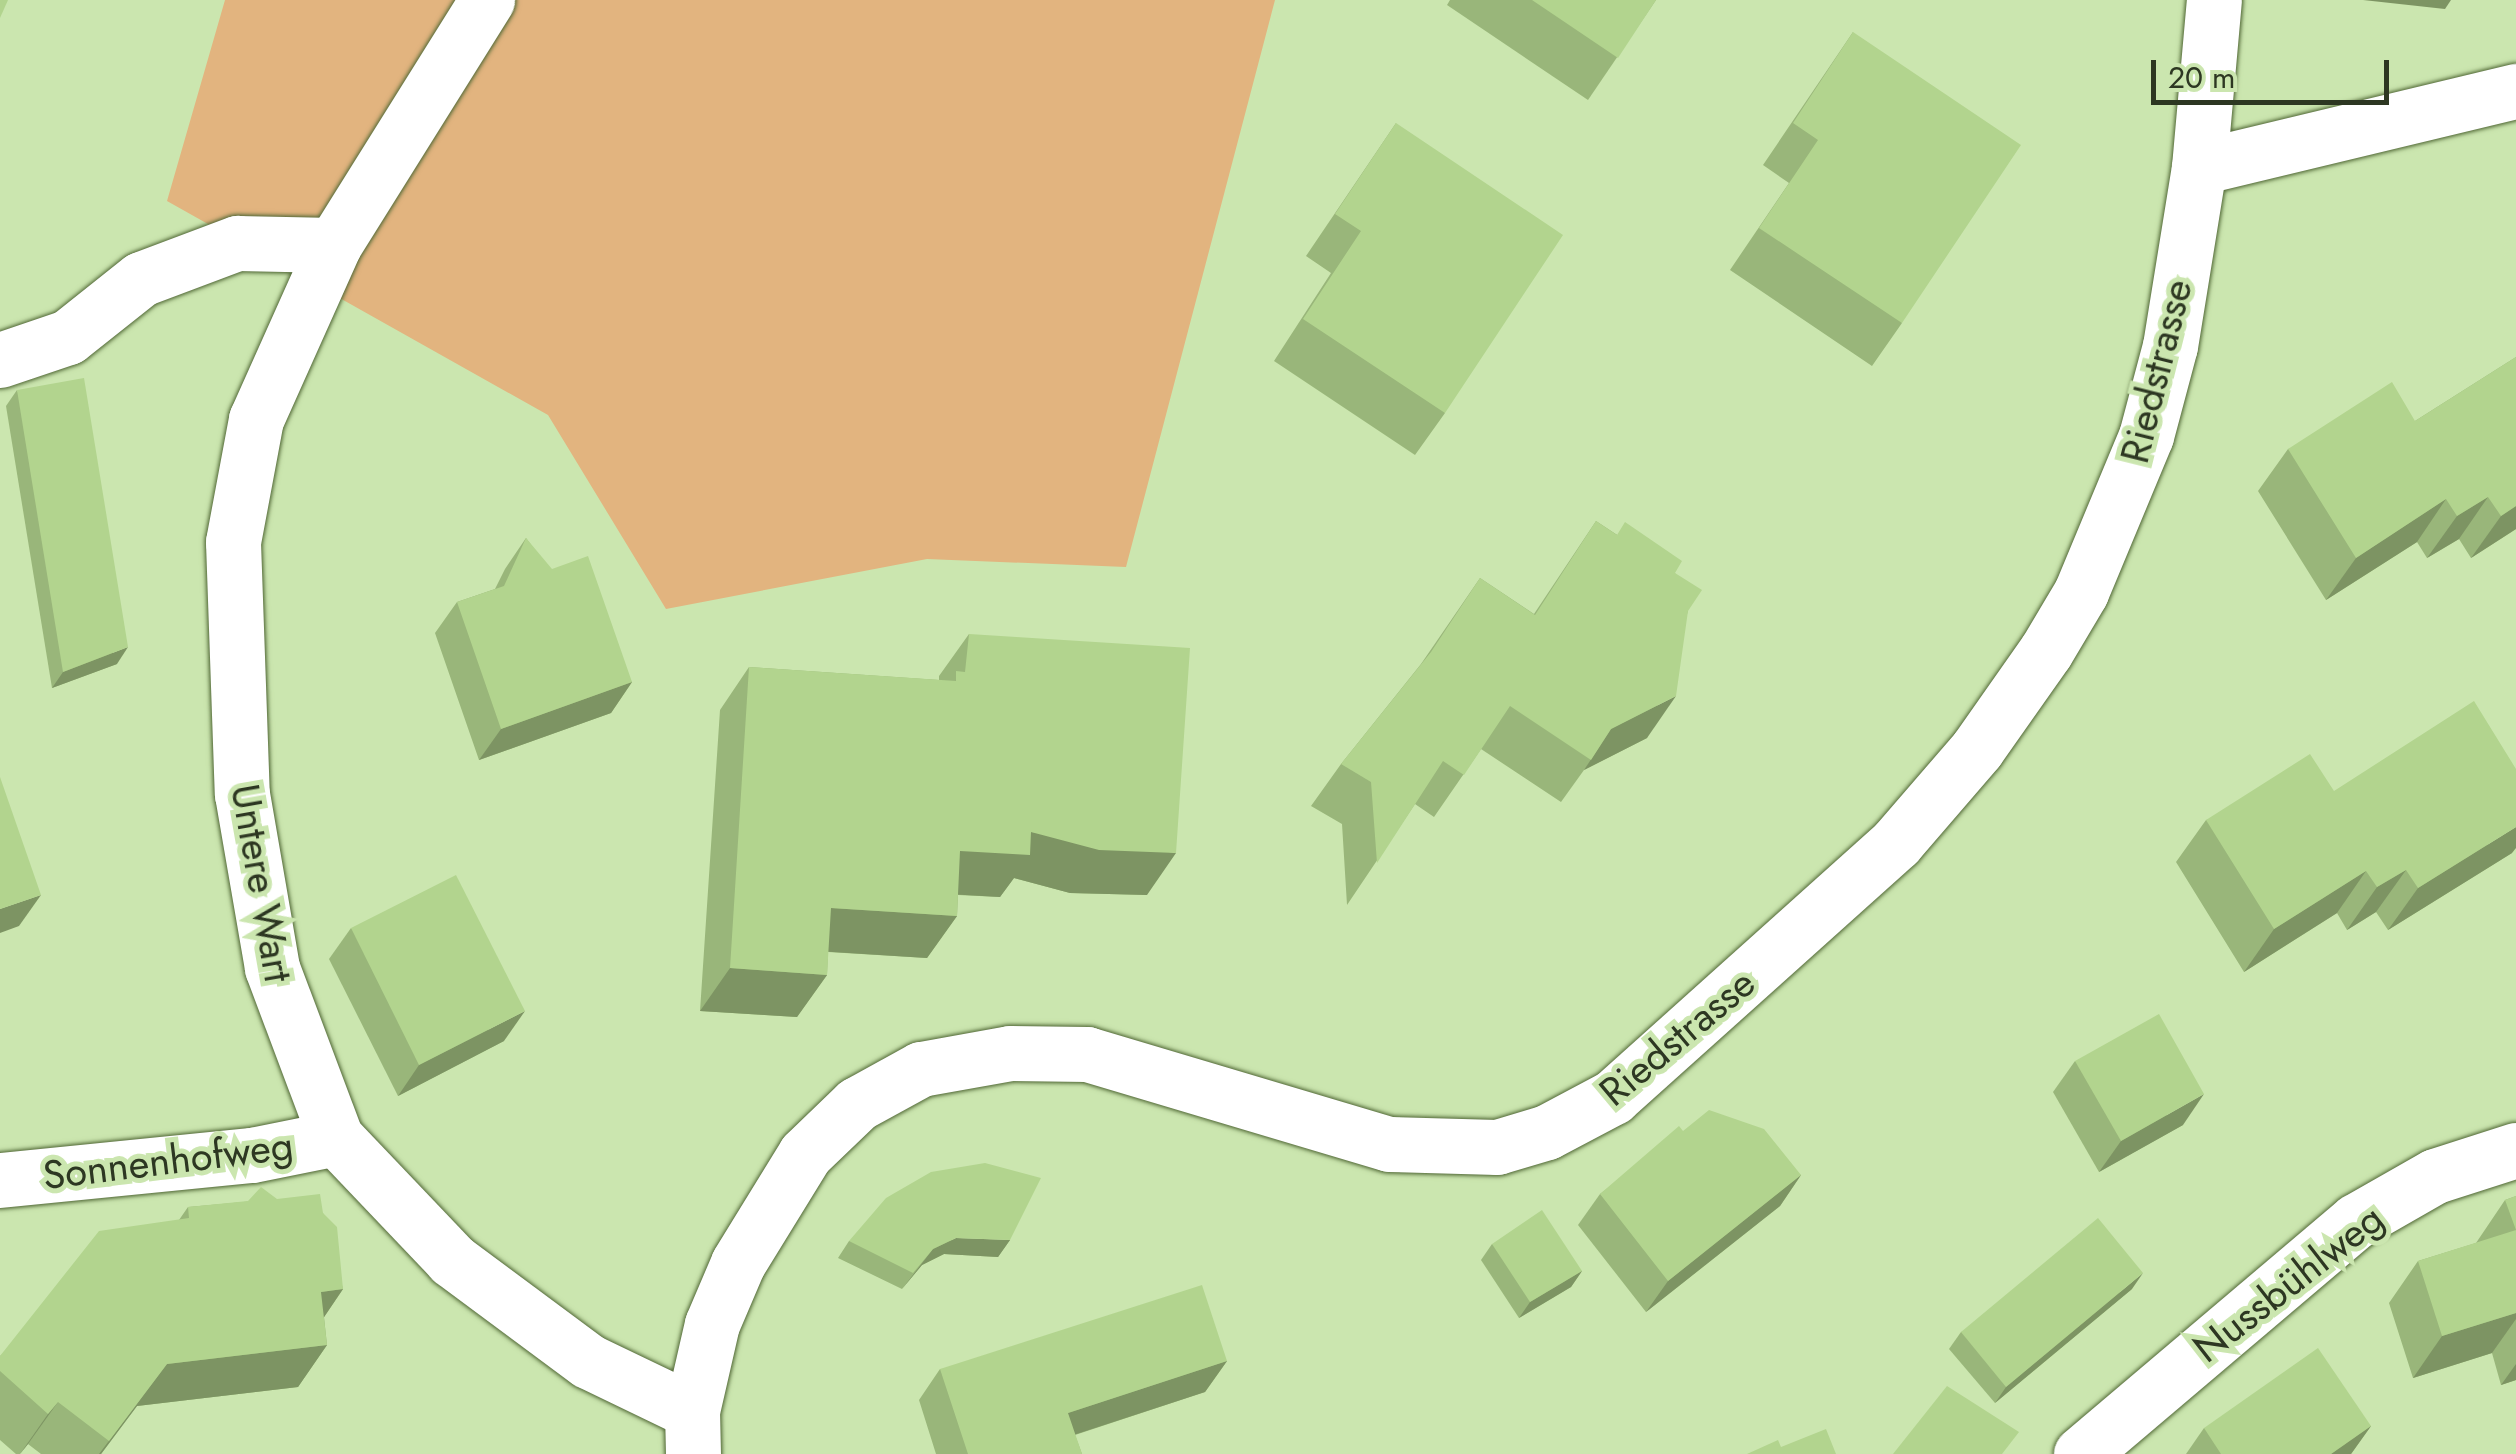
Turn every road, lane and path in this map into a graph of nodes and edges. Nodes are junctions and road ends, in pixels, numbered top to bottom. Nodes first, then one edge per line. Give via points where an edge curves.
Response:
1 (487, 0) edge
2 (2214, 0) edge
3 (2516, 92) edge
4 (2199, 168) junction
5 (334, 245) junction
6 (0, 360) edge
7 (336, 1138) junction
8 (2516, 1150) edge
9 (0, 1180) edge
10 (692, 1433) edge
11 (2081, 1454) edge

1 - 5 street, Untere Wart
2 - 4 street, Riedstrasse
3 - 4 street
4 - 10 street, Riedstrasse via 2170,346 2146,436 2081,592 2046,651 1977,749 1896,842 1655,1064 1613,1098 1546,1132 1498,1147 1452,1151 1389,1144 1086,1054 1010,1053 921,1069 857,1104 806,1154 738,1263 712,1324
5 - 6 street via 236,243 141,279 68,337
5 - 7 street, Untere Wart via 256,419 233,542 242,794 272,968
7 - 9 street, Sonnenhofweg via 252,1155
7 - 10 street, Untere Wart via 452,1260
8 - 11 street, Nussbühlweg via 2436,1176 2356,1221

